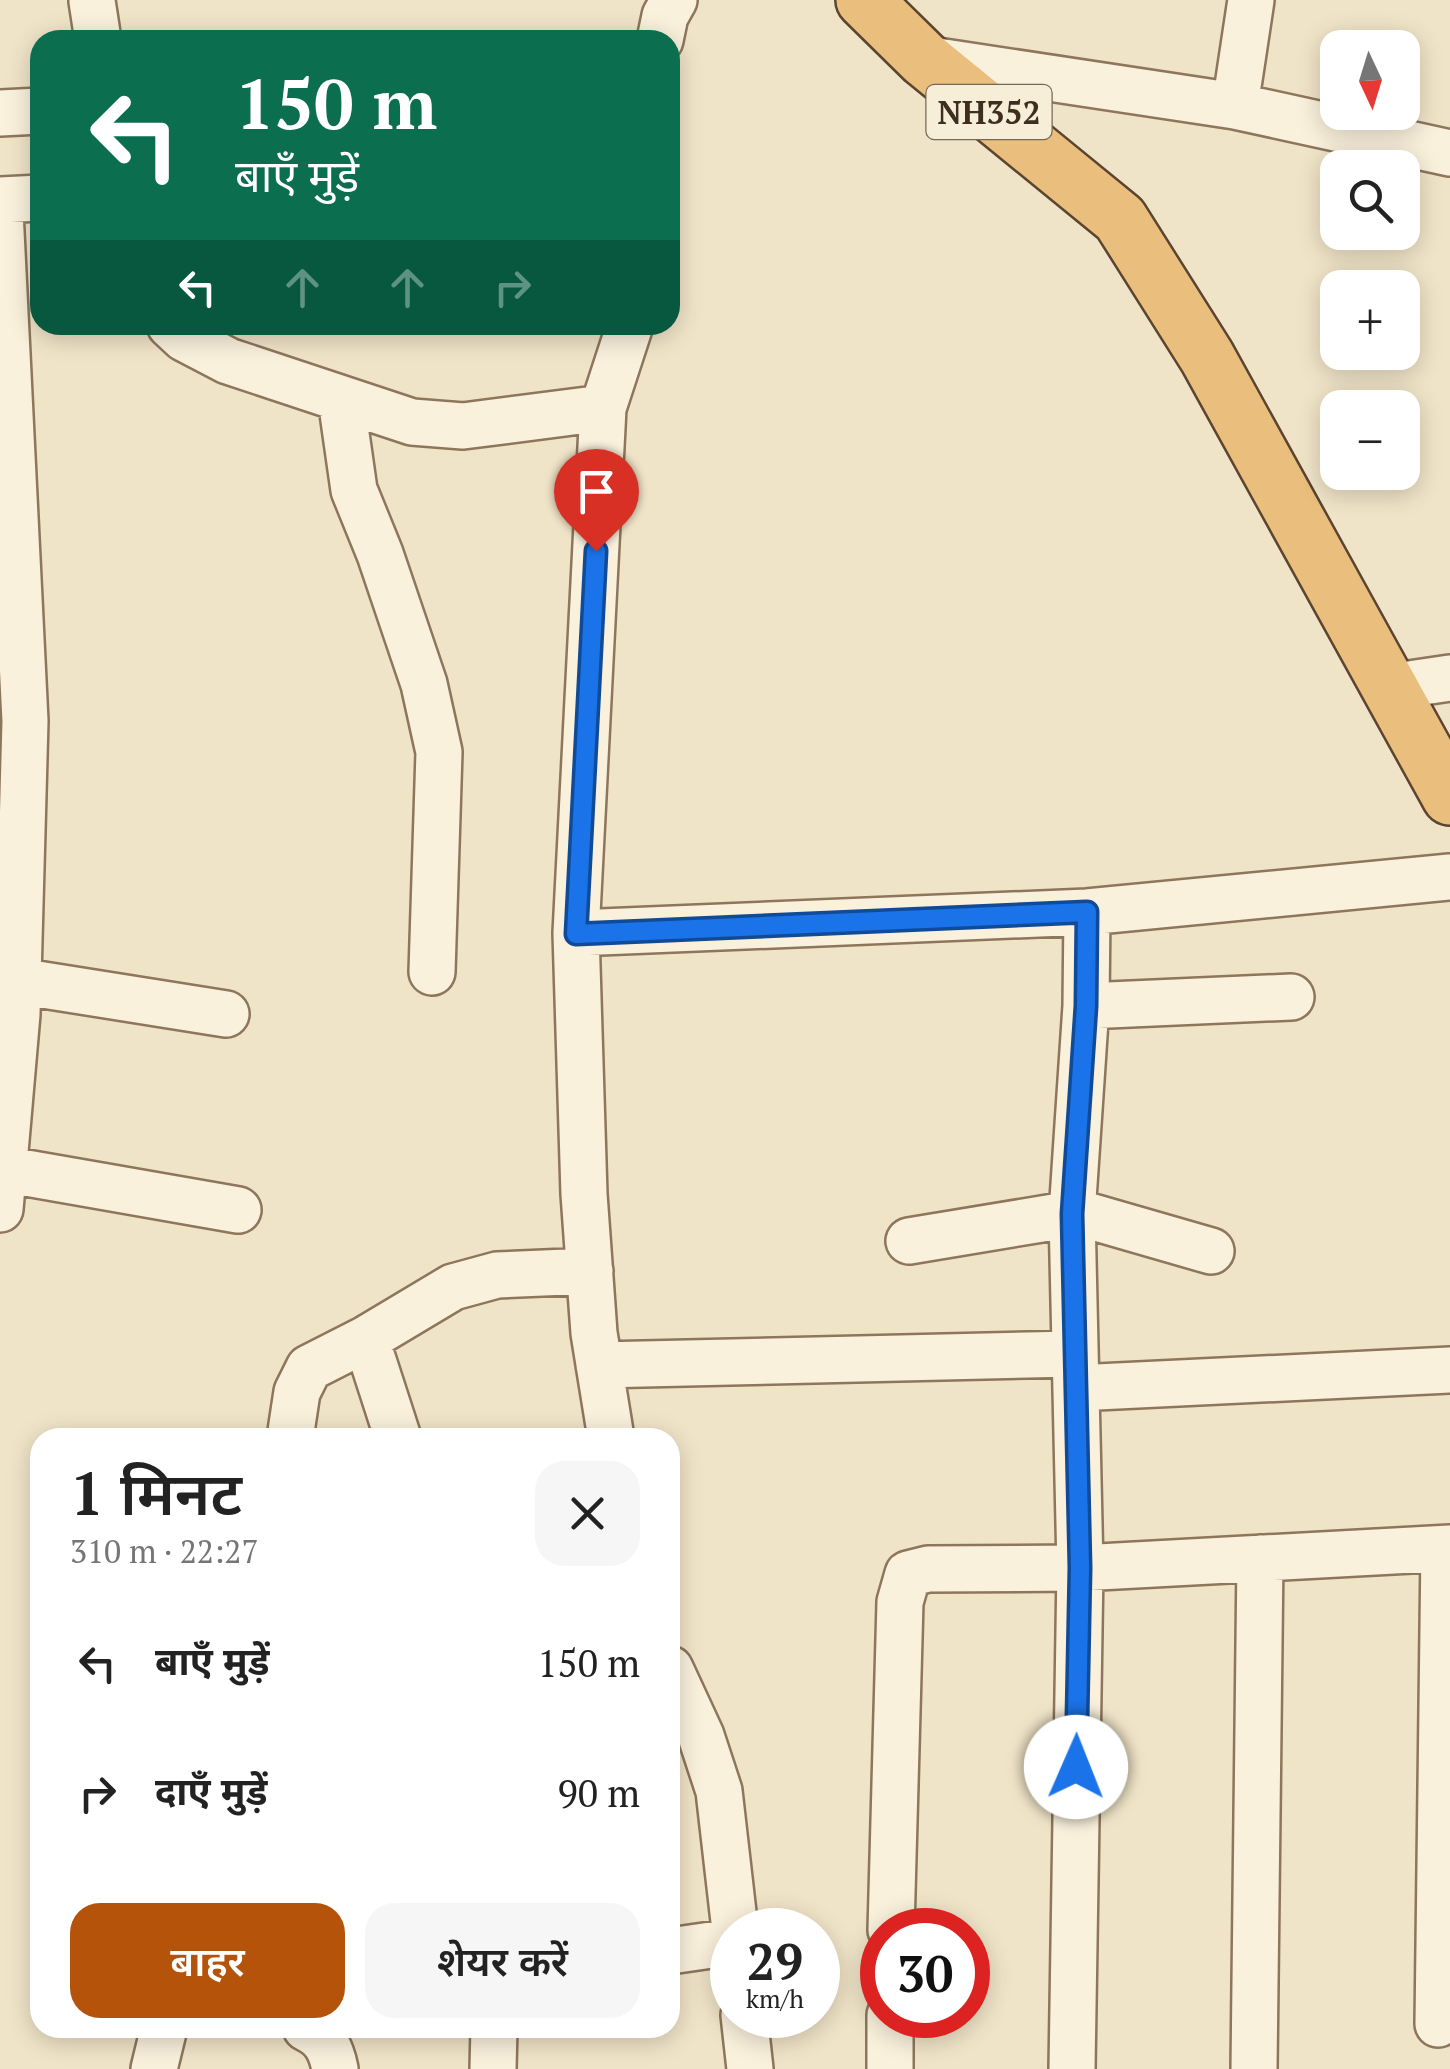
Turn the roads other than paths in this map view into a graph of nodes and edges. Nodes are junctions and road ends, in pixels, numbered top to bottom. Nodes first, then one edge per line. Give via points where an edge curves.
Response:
1 (674, 0) edge
2 (864, 0) edge
3 (1250, 0) edge
4 (92, 1) edge
5 (96, 30) edge
6 (662, 30) edge
7 (924, 59) junction
8 (1235, 106) junction
9 (30, 112) edge
10 (0, 113) edge
11 (1450, 152) edge
12 (30, 198) edge
13 (0, 200) edge
14 (0, 211) edge
15 (0, 232) edge
16 (181, 335) edge
17 (627, 335) edge
18 (340, 400) junction
19 (604, 408) junction
20 (5, 410) edge
21 (1450, 678) edge
22 (1390, 687) junction
23 (1450, 797) edge
24 (1450, 877) edge
25 (1087, 912) junction
26 (576, 934) junction
27 (432, 972) dead end
28 (18, 981) junction
29 (1291, 997) dead end
30 (1086, 1006) junction
31 (226, 1014) dead end
32 (2, 1189) edge
33 (238, 1210) dead end
34 (1072, 1214) junction
35 (908, 1241) dead end
36 (1210, 1251) dead end
37 (590, 1270) junction
38 (366, 1339) junction
39 (600, 1365) junction
40 (1450, 1370) edge
41 (1075, 1371) junction
42 (292, 1428) edge
43 (395, 1428) edge
44 (609, 1428) edge
45 (1447, 1549) edge
46 (1260, 1558) junction
47 (1080, 1568) junction
48 (680, 1691) edge
49 (732, 1908) edge
50 (892, 1908) edge
51 (710, 1945) edge
52 (680, 1950) edge
53 (1438, 2024) dead end
54 (162, 2038) edge
55 (323, 2038) edge
56 (494, 2038) edge
57 (747, 2038) edge
58 (890, 2038) edge
59 (154, 2069) edge
60 (335, 2069) edge
61 (494, 2069) edge
62 (750, 2069) edge
63 (890, 2069) edge
64 (1072, 2069) edge
65 (1254, 2069) edge

1 - 6 street
2 - 7 highway, NH352
3 - 8 street
4 - 5 street
7 - 8 street
7 - 22 highway, NH352 via 1120,219 1207,357
8 - 11 street
9 - 10 street
12 - 13 street
14 - 15 street
15 - 20 street
16 - 18 street via 228,361
17 - 19 street
18 - 19 street via 412,422 463,426
18 - 27 street via 354,490 424,684 437,741
19 - 26 street
20 - 28 street via 25,721
21 - 22 street
22 - 23 highway, NH352
24 - 25 street
25 - 26 street
25 - 30 street
26 - 37 street
28 - 31 street
28 - 32 street
29 - 30 street
30 - 34 street
32 - 33 street
34 - 35 street
34 - 36 street
34 - 41 street
37 - 38 street via 473,1279
37 - 39 street
38 - 42 street via 309,1368
38 - 43 street
39 - 41 street
39 - 44 street
40 - 41 street
41 - 47 street
45 - 46 street
45 - 53 street
46 - 47 street
46 - 65 street
47 - 50 street via 908,1574 900,1602
47 - 64 street
48 - 49 street via 719,1791
51 - 52 street
54 - 59 street
55 - 60 street
56 - 61 street
57 - 62 street
58 - 63 street

